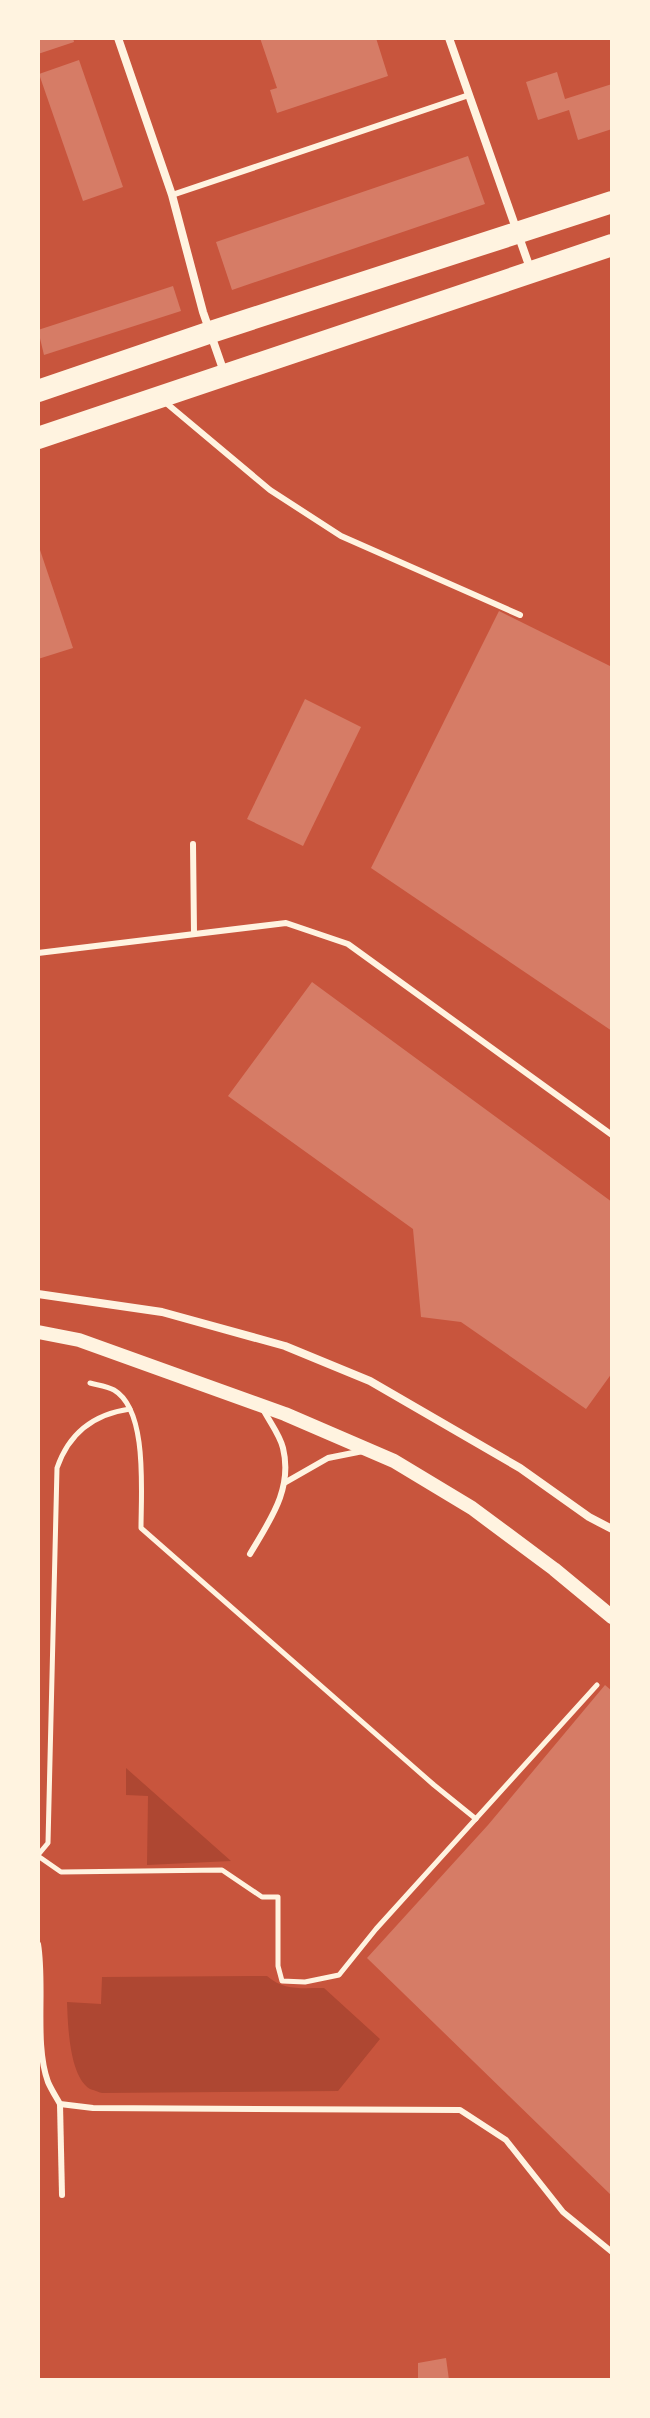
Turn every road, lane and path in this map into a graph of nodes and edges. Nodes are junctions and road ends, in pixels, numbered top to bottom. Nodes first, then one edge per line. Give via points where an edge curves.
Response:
1 (118, 38) edge
2 (449, 38) edge
3 (469, 95) junction
4 (172, 195) junction
5 (612, 202) edge
6 (517, 234) junction
7 (612, 245) edge
8 (531, 272) junction
9 (211, 332) junction
10 (226, 376) junction
11 (38, 391) edge
12 (159, 397) junction
13 (38, 438) edge
14 (520, 615) dead end
15 (193, 844) dead end
16 (194, 933) junction
17 (38, 953) edge
18 (612, 1135) edge
19 (38, 1294) edge
20 (38, 1332) edge
21 (90, 1383) dead end
22 (261, 1406) junction
23 (131, 1409) junction
24 (368, 1450) junction
25 (286, 1482) junction
26 (612, 1529) edge
27 (250, 1554) dead end
28 (612, 1617) edge
29 (597, 1685) dead end
30 (476, 1819) junction
31 (38, 1855) edge
32 (38, 1944) edge
33 (60, 2104) junction
34 (62, 2195) dead end
35 (612, 2252) edge

1 - 4 street
2 - 3 street
3 - 4 lane
3 - 6 street
4 - 9 street
5 - 6 highway
6 - 8 street
6 - 9 highway
7 - 8 highway
8 - 10 highway
9 - 10 street
9 - 11 highway
10 - 12 highway
12 - 13 highway
12 - 14 lane via 270,490 341,536
15 - 16 lane
16 - 17 lane
16 - 18 lane via 286,923 348,944
19 - 26 street via 162,1312 285,1346 370,1381 520,1468
20 - 22 street via 79,1340
21 - 23 path via 115,1390
22 - 24 street
22 - 25 lane via 283,1447
23 - 30 path via 138,1427 141,1528
23 - 31 path via 106,1412 80,1430 57,1468 48,1843
24 - 25 lane via 328,1458
24 - 28 street via 472,1508
25 - 27 lane
29 - 30 path
30 - 31 path via 339,1975 305,1982 282,1981 278,1897 262,1897 222,1870 61,1872
32 - 33 lane via 43,2058
33 - 34 lane
33 - 35 lane via 460,2110 506,2140 563,2212

